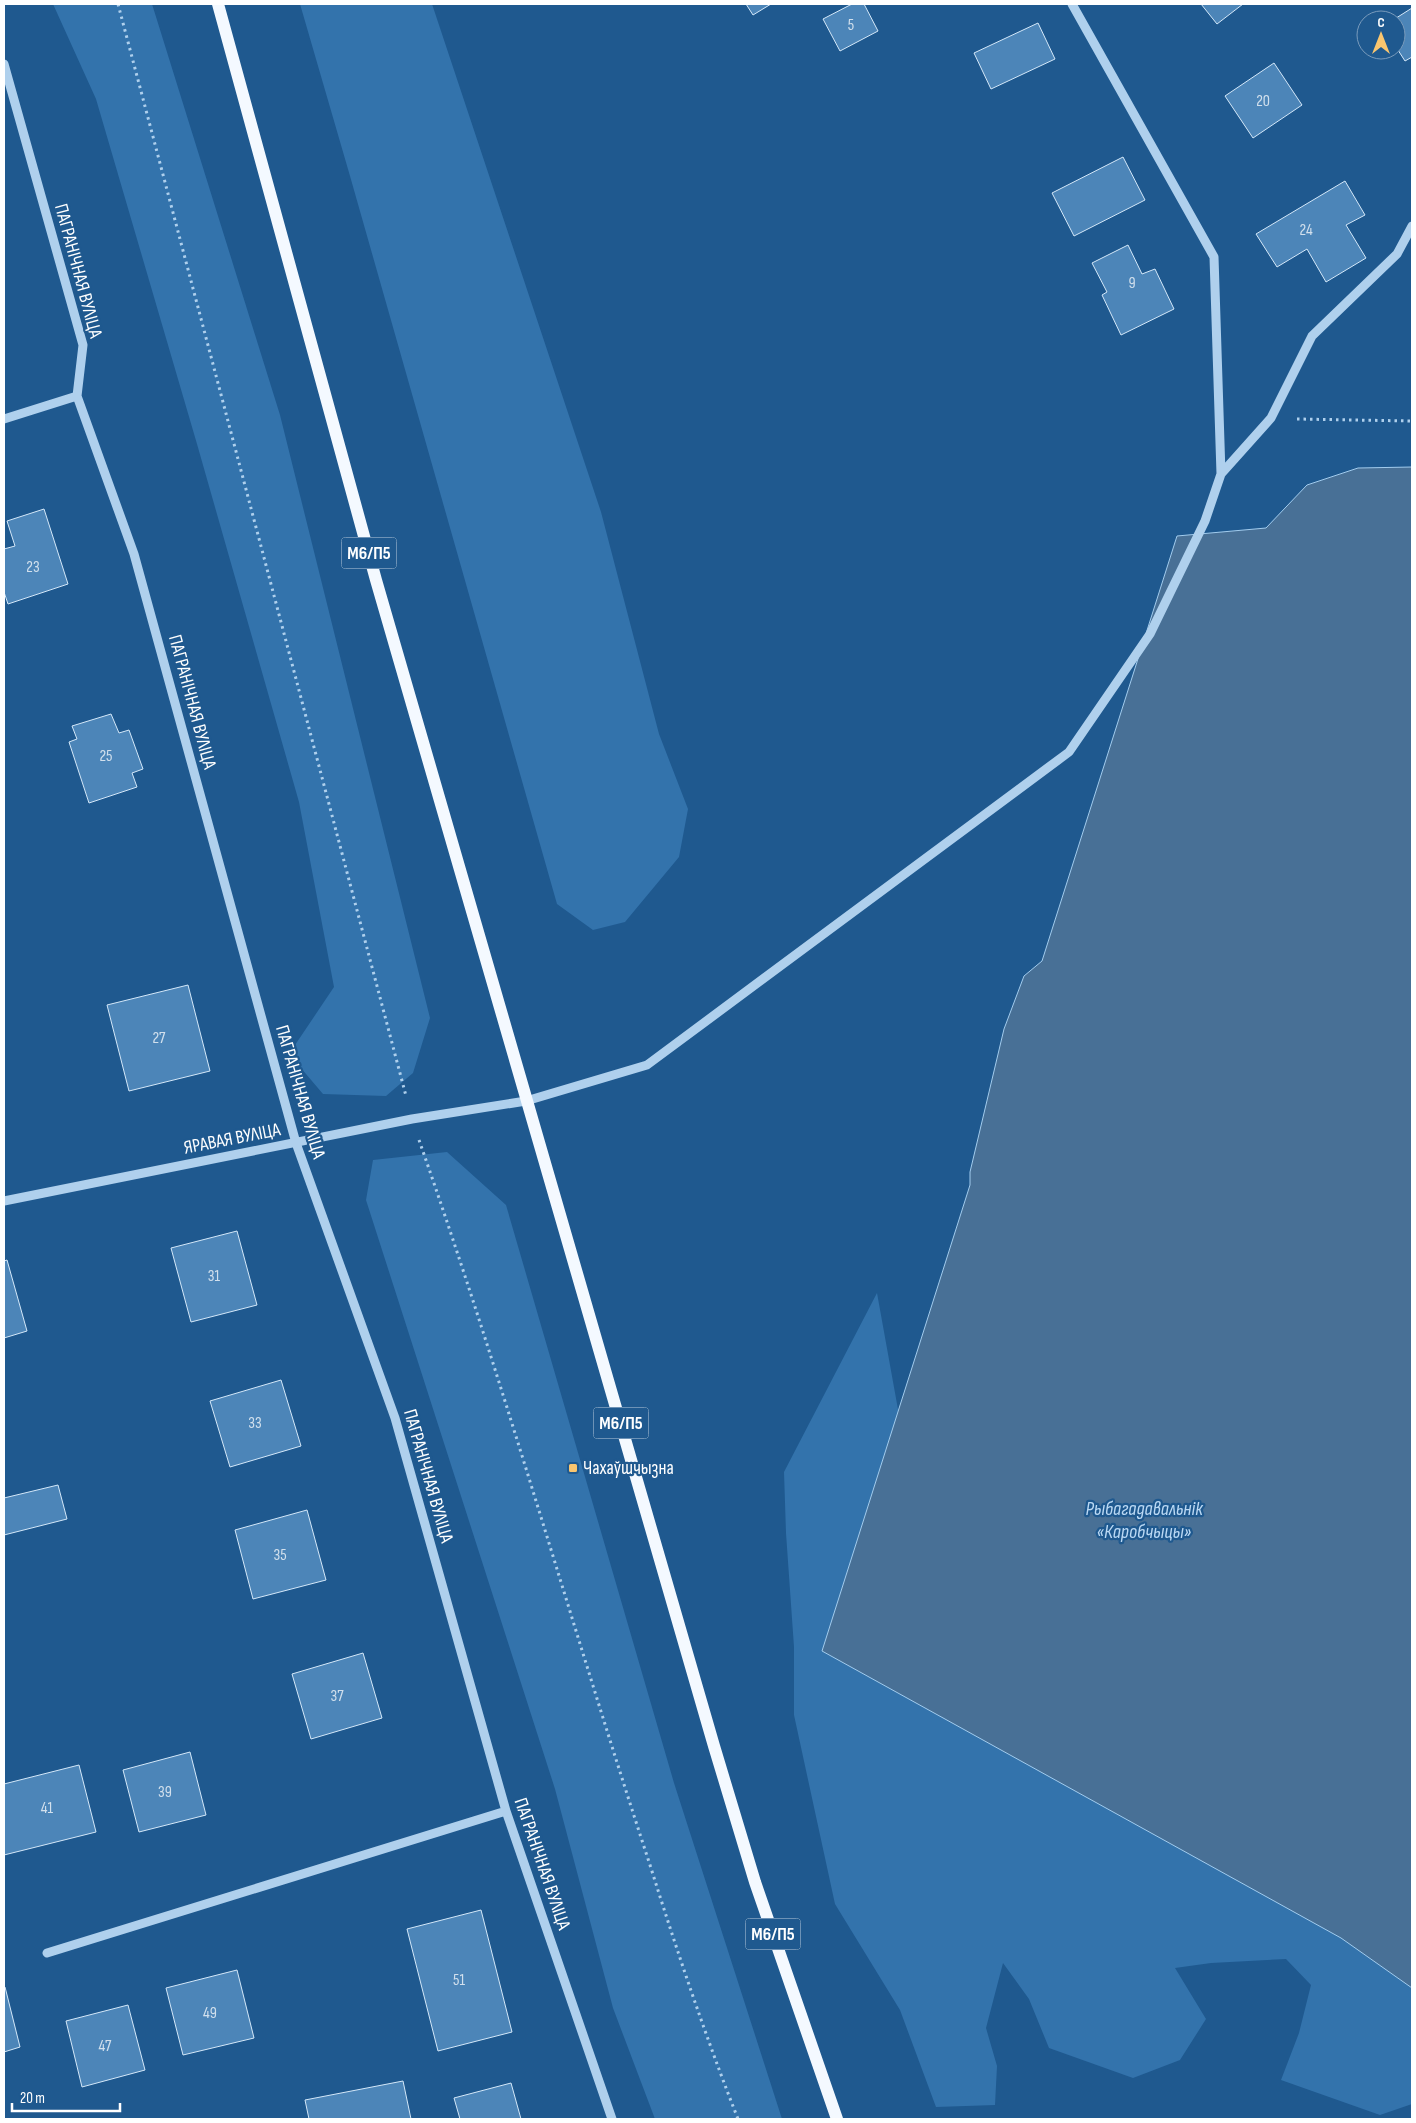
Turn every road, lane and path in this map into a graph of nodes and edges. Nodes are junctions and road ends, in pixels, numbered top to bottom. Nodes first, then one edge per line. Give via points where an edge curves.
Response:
1 (118, 4) edge
2 (218, 4) edge
3 (1072, 4) edge
4 (4, 64) edge
5 (1412, 226) edge
6 (76, 396) junction
7 (1271, 418) junction
8 (4, 419) edge
9 (1412, 421) edge
10 (1221, 474) junction
11 (526, 1101) junction
12 (412, 1119) junction
13 (296, 1143) junction
14 (4, 1201) edge
15 (506, 1811) junction
16 (47, 1953) dead end
17 (612, 2119) edge
18 (738, 2119) edge
19 (837, 2119) edge

1 - 12 path
2 - 11 main road, М6/П5 via 357,514
3 - 10 street via 1214,257
4 - 6 street, ПАГРАНІЧНАЯ ВУЛІЦА via 83,345
5 - 7 street via 1397,254 1312,336
6 - 8 street
6 - 13 street, ПАГРАНІЧНАЯ ВУЛІЦА via 134,554
7 - 9 path
7 - 10 street
10 - 11 street, ЯРАВАЯ ВУЛІЦА via 1205,521 1150,634 1069,752 647,1065
11 - 12 street, ЯРАВАЯ ВУЛІЦА
11 - 19 main road, М6/П5 via 755,1882
12 - 13 street, ЯРАВАЯ ВУЛІЦА
12 - 18 path via 458,1252 615,1760 705,2034
13 - 14 street, ЯРАВАЯ ВУЛІЦА
13 - 15 street, ПАГРАНІЧНАЯ ВУЛІЦА via 395,1418
15 - 16 street
15 - 17 street, ПАГРАНІЧНАЯ ВУЛІЦА

